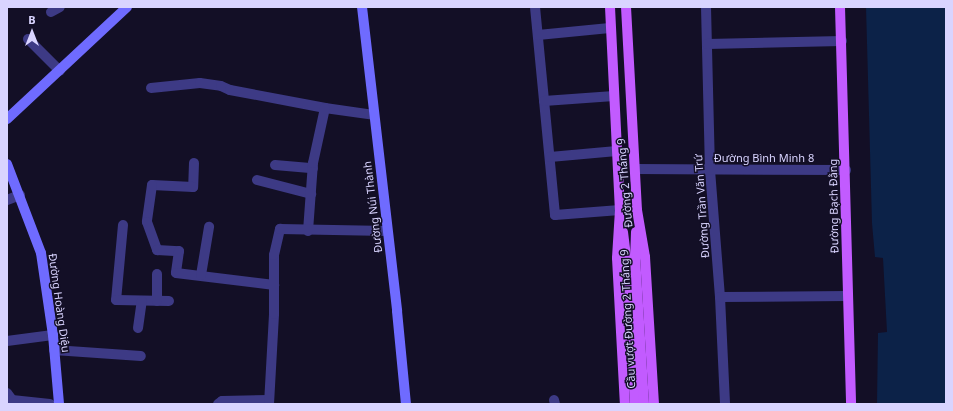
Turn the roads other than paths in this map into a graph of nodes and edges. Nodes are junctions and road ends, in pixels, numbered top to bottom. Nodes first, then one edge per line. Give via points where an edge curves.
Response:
1 (127, 7) edge
2 (362, 7) edge
3 (535, 7) edge
4 (626, 7) edge
5 (706, 7) edge
6 (840, 7) edge
7 (609, 8) edge
8 (610, 28) junction
9 (538, 35) junction
10 (28, 39) dead end
11 (842, 41) junction
12 (707, 44) junction
13 (60, 70) junction
14 (151, 88) dead end
15 (614, 96) junction
16 (544, 101) junction
17 (325, 108) junction
18 (374, 115) junction
19 (7, 119) edge
20 (617, 151) junction
21 (550, 157) junction
22 (194, 163) dead end
23 (7, 164) edge
24 (275, 165) dead end
25 (313, 168) junction
26 (635, 169) junction
27 (710, 170) junction
28 (846, 170) junction
29 (257, 180) dead end
30 (311, 194) junction
31 (20, 195) junction
32 (7, 200) edge
33 (620, 210) junction
34 (637, 210) junction
35 (123, 225) dead end
36 (209, 228) dead end
37 (308, 231) junction
38 (388, 231) junction
39 (631, 256) junction
40 (157, 274) dead end
41 (201, 275) junction
42 (274, 285) junction
43 (848, 296) junction
44 (720, 297) junction
45 (142, 301) junction
46 (157, 301) junction
47 (169, 301) dead end
48 (138, 328) dead end
49 (53, 335) junction
50 (7, 341) edge
51 (54, 350) junction
52 (141, 356) dead end
53 (7, 393) edge
54 (269, 402) edge
55 (50, 404) edge
56 (59, 404) edge
57 (218, 404) edge
58 (406, 404) edge
59 (625, 404) edge
60 (635, 404) edge
61 (644, 404) edge
62 (654, 404) edge
63 (725, 404) edge
64 (852, 404) edge

1 - 13 main road
2 - 18 main road, Đường Núi Thành
3 - 9 street
4 - 26 main road, Đường 2 Tháng 9
5 - 12 street, Đường Trần Văn Trứ
6 - 11 main road, Đường Bạch Đằng
7 - 8 main road, Đường 2 Tháng 9
8 - 9 street
8 - 15 main road, Đường 2 Tháng 9
9 - 16 street
10 - 13 street
11 - 12 street
11 - 28 main road, Đường Bạch Đằng
12 - 27 street, Đường Trần Văn Trứ
13 - 19 main road
14 - 17 street via 200,83
15 - 16 street
15 - 20 main road, Đường 2 Tháng 9
16 - 21 street
17 - 18 street
17 - 25 street
18 - 38 main road, Đường Núi Thành
20 - 21 street
20 - 33 main road, Đường 2 Tháng 9
21 - 33 street via 556,215
22 - 41 street via 193,188 152,185 147,222 157,250 179,251 176,273
23 - 31 main road, Đường Hoàng Diệu
24 - 25 street
25 - 30 street
26 - 27 street, Đường Bình Minh 8
26 - 34 main road, Đường 2 Tháng 9
27 - 28 street, Đường Bình Minh 8
27 - 44 street, Đường Trần Văn Trứ
28 - 43 main road, Đường Bạch Đằng
29 - 30 street
30 - 37 street
31 - 32 street
31 - 49 main road, Đường Hoàng Diệu via 41,253
33 - 39 main road, Cầu vượt Đường 2 Tháng 9
33 - 59 main road, Đường 2 Tháng 9 via 617,258
34 - 39 main road, Cầu vượt Đường 2 Tháng 9
34 - 62 main road, Đường 2 Tháng 9 via 645,256
35 - 45 street via 116,300
36 - 41 street
37 - 38 street
37 - 42 street via 280,229 274,255
38 - 58 main road, Đường Núi Thành
39 - 60 main road, Cầu vượt Đường 2 Tháng 9
39 - 61 main road, Cầu vượt Đường 2 Tháng 9
40 - 46 street
41 - 42 street
42 - 54 street
43 - 44 street
43 - 64 main road, Đường Bạch Đằng
44 - 63 street, Đường Trần Văn Trứ
45 - 46 street
45 - 48 street
46 - 47 street
49 - 50 street
49 - 51 main road, Đường Hoàng Diệu
51 - 52 street
51 - 56 main road, Đường Hoàng Diệu
53 - 55 street via 12,400
54 - 57 street via 222,401

